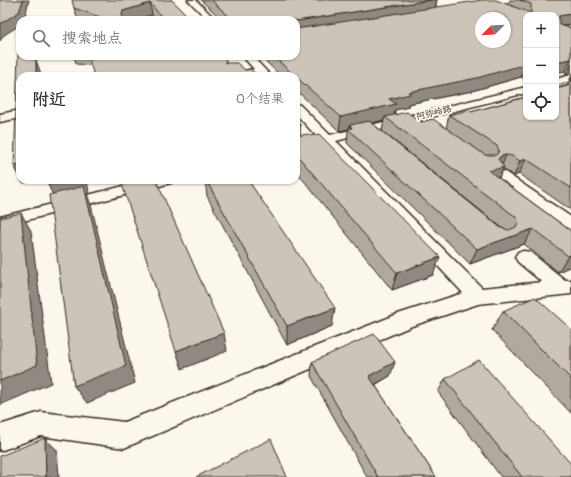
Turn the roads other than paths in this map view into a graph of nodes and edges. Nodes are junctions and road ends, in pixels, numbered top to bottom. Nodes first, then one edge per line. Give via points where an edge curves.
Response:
1 (192, 0) edge
2 (208, 16) edge
3 (571, 27) edge
4 (559, 29) edge
5 (251, 60) edge
6 (263, 72) edge
7 (571, 78) edge
8 (559, 81) edge
9 (523, 91) edge
10 (300, 111) edge
11 (16, 115) edge
12 (417, 117) junction
13 (0, 118) edge
14 (429, 126) edge
15 (370, 129) junction
16 (382, 139) edge
17 (327, 140) junction
18 (300, 146) edge
19 (500, 175) edge
20 (150, 184) edge
21 (0, 222) edge
22 (571, 225) edge
23 (524, 257) dead end
24 (566, 288) edge
25 (478, 296) junction
26 (0, 438) edge

1 - 2 street
3 - 4 street
5 - 6 street
7 - 8 street
9 - 12 street, 阿弥岭路
10 - 17 street
11 - 13 street
12 - 14 street
12 - 15 street, 阿弥岭路
15 - 16 street
15 - 17 street, 阿弥岭路
17 - 18 street, 阿弥岭路
17 - 25 street
19 - 22 street
20 - 21 street
23 - 24 street
24 - 25 street
25 - 26 street via 405,320 124,435 41,424

